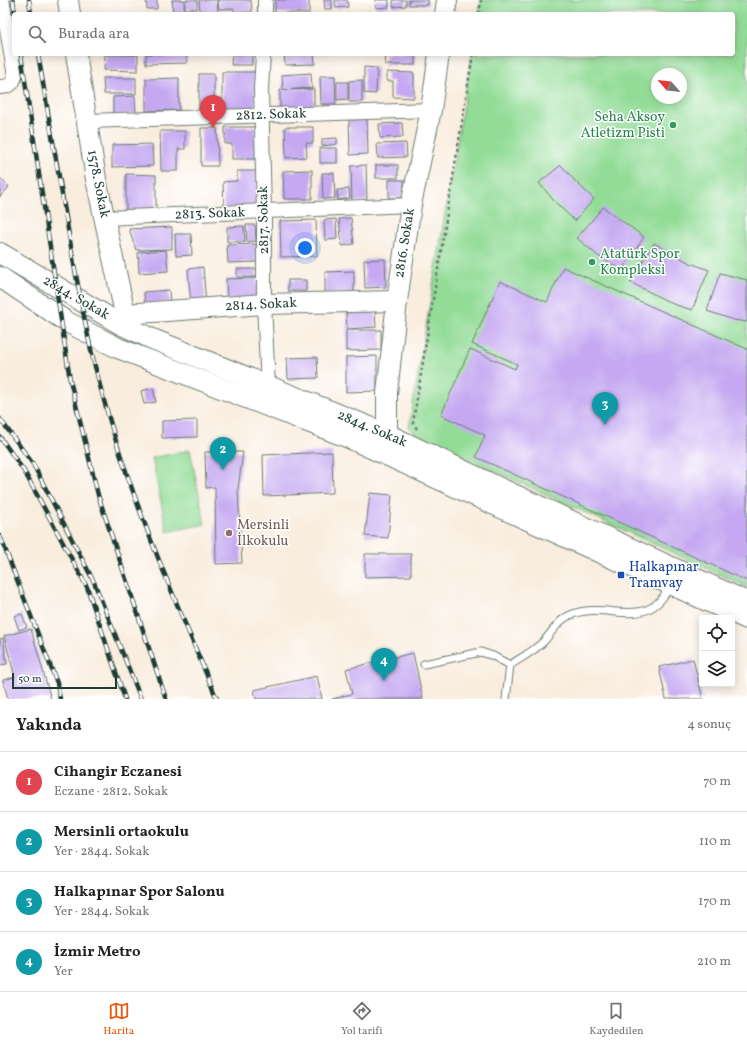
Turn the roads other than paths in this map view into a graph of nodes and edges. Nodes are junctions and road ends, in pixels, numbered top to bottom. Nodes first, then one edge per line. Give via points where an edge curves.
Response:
1 (2, 0) edge
2 (68, 0) edge
3 (265, 0) edge
4 (447, 0) edge
5 (70, 12) edge
6 (265, 12) edge
7 (445, 12) edge
8 (76, 56) edge
9 (263, 56) edge
10 (440, 56) edge
11 (0, 87) edge
12 (432, 110) junction
13 (262, 116) junction
14 (87, 121) junction
15 (411, 204) junction
16 (264, 212) junction
17 (104, 218) junction
18 (0, 253) edge
19 (0, 277) edge
20 (397, 301) junction
21 (264, 304) junction
22 (125, 314) joint
23 (268, 386) junction
24 (387, 434) junction
25 (674, 578) junction
26 (747, 602) edge
27 (747, 619) edge
28 (424, 664) dead end
29 (510, 665) junction
30 (506, 699) edge

1 - 11 street via 15,76 12,84
2 - 5 main road
3 - 6 street
4 - 7 main road
8 - 14 main road, 1578. Sokak
9 - 13 street, 2817. Sokak
10 - 12 main road, 2816. Sokak
12 - 13 street, 2812. Sokak
12 - 15 main road, 2816. Sokak
13 - 14 street, 2812. Sokak
13 - 16 street, 2817. Sokak
14 - 17 main road, 1578. Sokak
15 - 16 street, 2813. Sokak
15 - 20 main road, 2816. Sokak
16 - 17 street, 2813. Sokak
16 - 21 street, 2817. Sokak
17 - 22 main road, 1578. Sokak
18 - 23 main road, 2844. Sokak via 120,324
19 - 25 main road, 2844. Sokak via 67,322 118,348 349,438
20 - 21 main road, 2814. Sokak
20 - 24 main road, 2816. Sokak via 387,393
21 - 22 main road, 2814. Sokak
21 - 23 street, 2817. Sokak
23 - 24 main road, 2844. Sokak
24 - 25 main road, 2844. Sokak
25 - 26 main road, 2844. Sokak
25 - 27 main road, 2844. Sokak
25 - 29 lane via 665,596 652,608 641,612 590,611 567,616 543,642
28 - 29 lane via 481,652
29 - 30 lane

